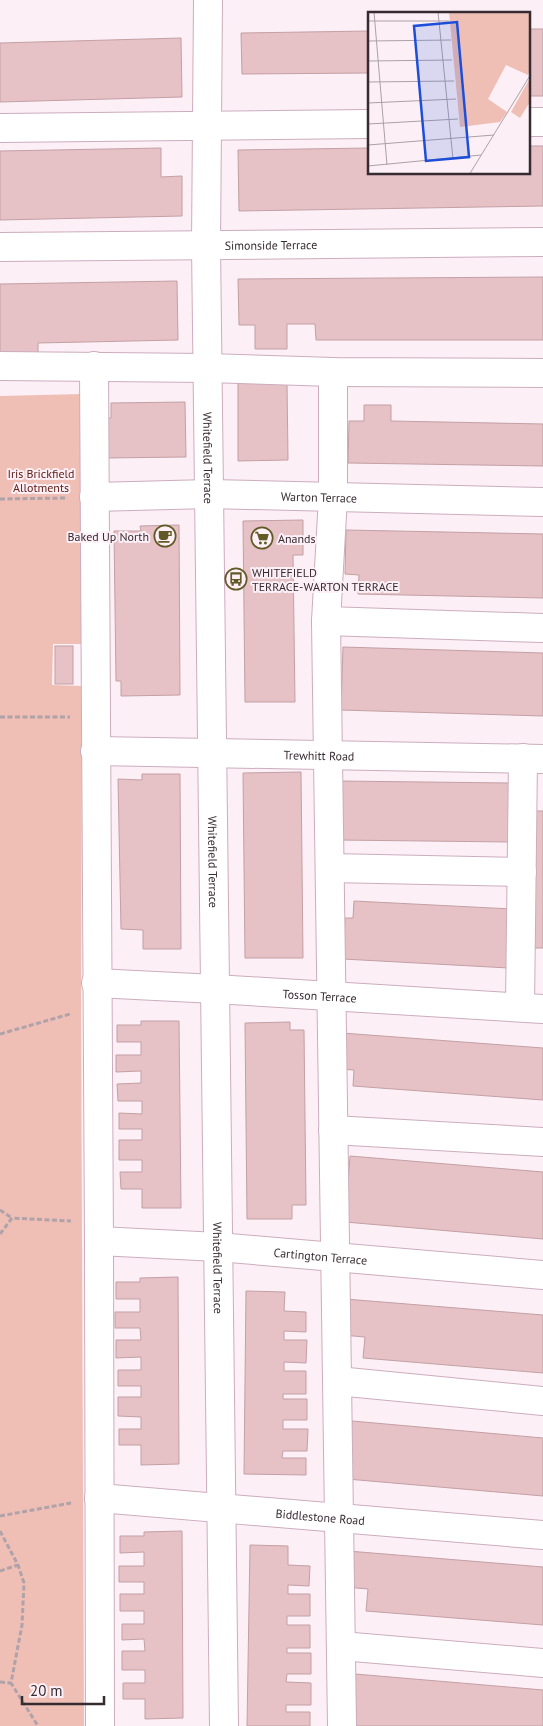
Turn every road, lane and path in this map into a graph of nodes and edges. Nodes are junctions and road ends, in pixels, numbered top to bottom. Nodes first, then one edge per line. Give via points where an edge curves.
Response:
1 (208, 0) edge
2 (530, 122) edge
3 (543, 122) edge
4 (368, 124) edge
5 (206, 126) junction
6 (0, 128) edge
7 (543, 242) edge
8 (206, 245) junction
9 (0, 247) edge
10 (0, 366) edge
11 (94, 366) junction
12 (208, 368) junction
13 (333, 372) junction
14 (543, 373) edge
15 (209, 494) junction
16 (94, 497) junction
17 (333, 497) junction
18 (0, 499) edge
19 (543, 502) edge
20 (326, 621) junction
21 (543, 628) edge
22 (0, 717) edge
23 (95, 718) junction
24 (96, 751) junction
25 (212, 752) junction
26 (328, 754) junction
27 (533, 759) edge
28 (330, 868) junction
29 (522, 872) junction
30 (215, 989) junction
31 (97, 995) junction
32 (332, 996) junction
33 (531, 1008) edge
34 (0, 1034) edge
35 (334, 1130) junction
36 (543, 1142) edge
37 (0, 1210) edge
38 (12, 1218) junction
39 (0, 1234) edge
40 (99, 1241) junction
41 (218, 1247) junction
42 (335, 1257) junction
43 (543, 1275) edge
44 (337, 1380) junction
45 (543, 1401) edge
46 (99, 1498) junction
47 (221, 1508) junction
48 (0, 1516) edge
49 (339, 1518) junction
50 (0, 1531) edge
51 (543, 1535) edge
52 (18, 1565) junction
53 (0, 1571) edge
54 (341, 1646) junction
55 (543, 1663) edge
56 (0, 1682) edge
57 (11, 1683) junction
58 (38, 1726) edge
59 (100, 1726) edge
60 (224, 1726) edge
61 (342, 1726) edge

1 - 5 street, Whitefield Terrace
2 - 3 street
4 - 5 street
5 - 6 street
5 - 8 street, Whitefield Terrace
7 - 8 street, Simonside Terrace
8 - 9 street, Simonside Terrace
8 - 12 street, Whitefield Terrace
10 - 11 street
11 - 12 street
11 - 16 street
12 - 13 street
12 - 15 street, Whitefield Terrace
13 - 14 street
13 - 17 street
15 - 16 street, Warton Terrace
15 - 17 street, Warton Terrace
15 - 25 street, Whitefield Terrace
16 - 18 path
16 - 23 street
17 - 19 street, Warton Terrace
17 - 20 street
20 - 21 street
20 - 26 street
22 - 23 path
23 - 24 street
24 - 25 street, Trewhitt Road
24 - 31 street
25 - 26 street, Trewhitt Road
25 - 30 street, Whitefield Terrace
26 - 27 street, Trewhitt Road
26 - 28 street
27 - 29 street
28 - 29 street
28 - 32 street
29 - 33 street
30 - 31 street, Tosson Terrace
30 - 32 street, Tosson Terrace
30 - 41 street, Whitefield Terrace
31 - 34 path
31 - 40 street
32 - 33 street, Tosson Terrace
32 - 35 street
35 - 36 street
35 - 42 street
37 - 38 path
38 - 39 path
38 - 40 path via 92,1222
40 - 41 street, Cartington Terrace
40 - 46 street
41 - 42 street, Cartington Terrace
41 - 47 street, Whitefield Terrace
42 - 43 street, Cartington Terrace
42 - 44 street
44 - 45 street
44 - 49 street
46 - 47 street, Biddlestone Road
46 - 48 path
46 - 59 street
47 - 49 street, Biddlestone Road
47 - 60 street, Whitefield Terrace
49 - 51 street, Biddlestone Road
49 - 54 street
50 - 52 path
52 - 53 path
52 - 57 path via 24,1583 22,1624
54 - 55 street
54 - 61 street
56 - 57 path
57 - 58 path

